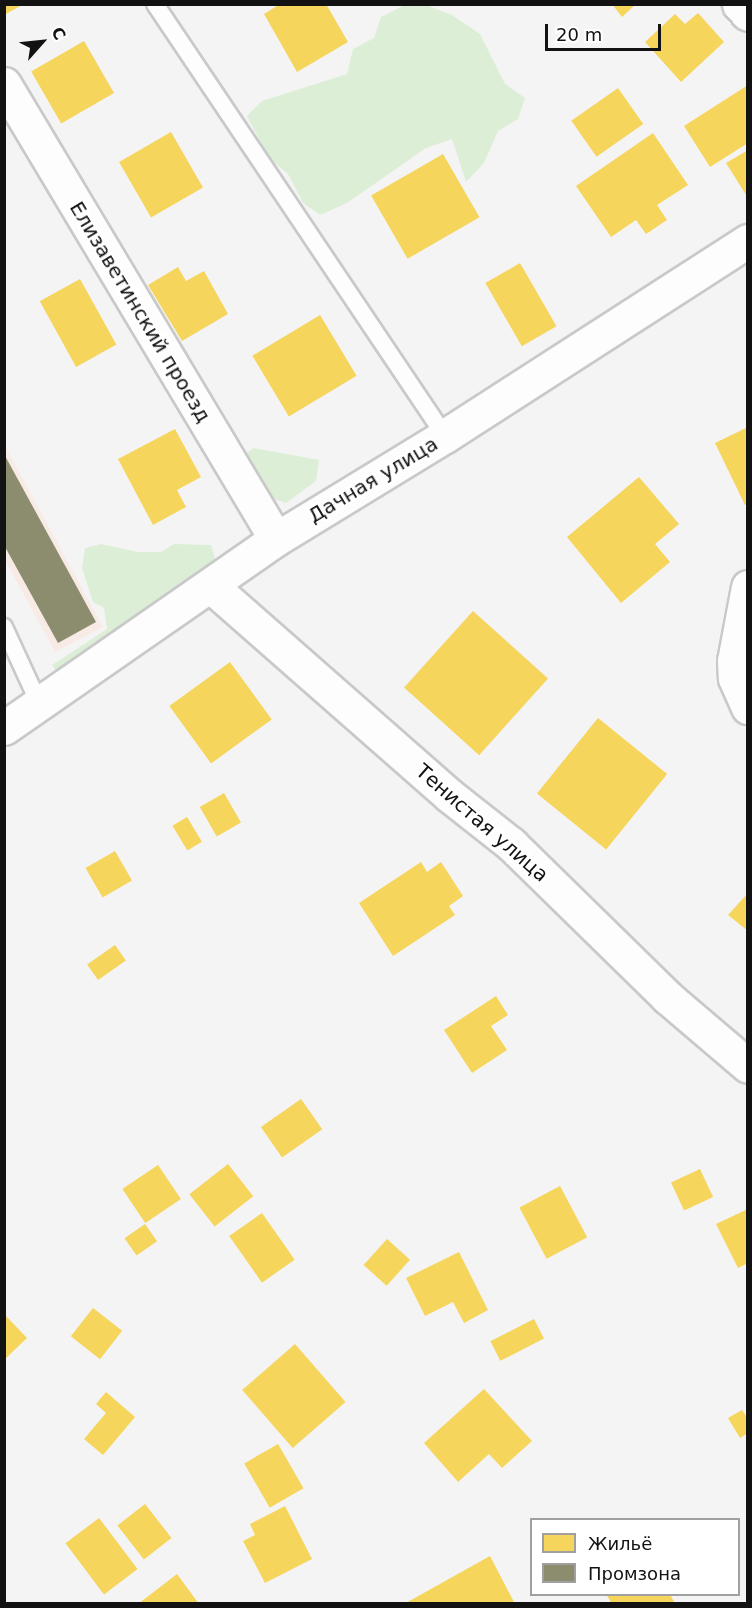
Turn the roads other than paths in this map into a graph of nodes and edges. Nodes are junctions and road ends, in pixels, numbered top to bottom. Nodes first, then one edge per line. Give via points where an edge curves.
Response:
1 (155, 4) edge
2 (739, 4) edge
3 (747, 14) edge
4 (4, 84) edge
5 (747, 240) edge
6 (445, 436) junction
7 (276, 539) junction
8 (211, 586) junction
9 (747, 587) edge
10 (4, 627) edge
11 (39, 703) junction
12 (747, 707) edge
13 (4, 728) edge
14 (747, 1066) edge

1 - 6 lane
2 - 3 street
4 - 7 street, Елизаветинский проезд
5 - 6 street, Дачная улица
6 - 7 street, Дачная улица
7 - 8 street, Дачная улица
8 - 11 street, Дачная улица
8 - 14 street, Тенистая улица via 450,796 511,844 667,997
9 - 12 street via 734,661 735,678
10 - 11 lane
11 - 13 street, Дачная улица

